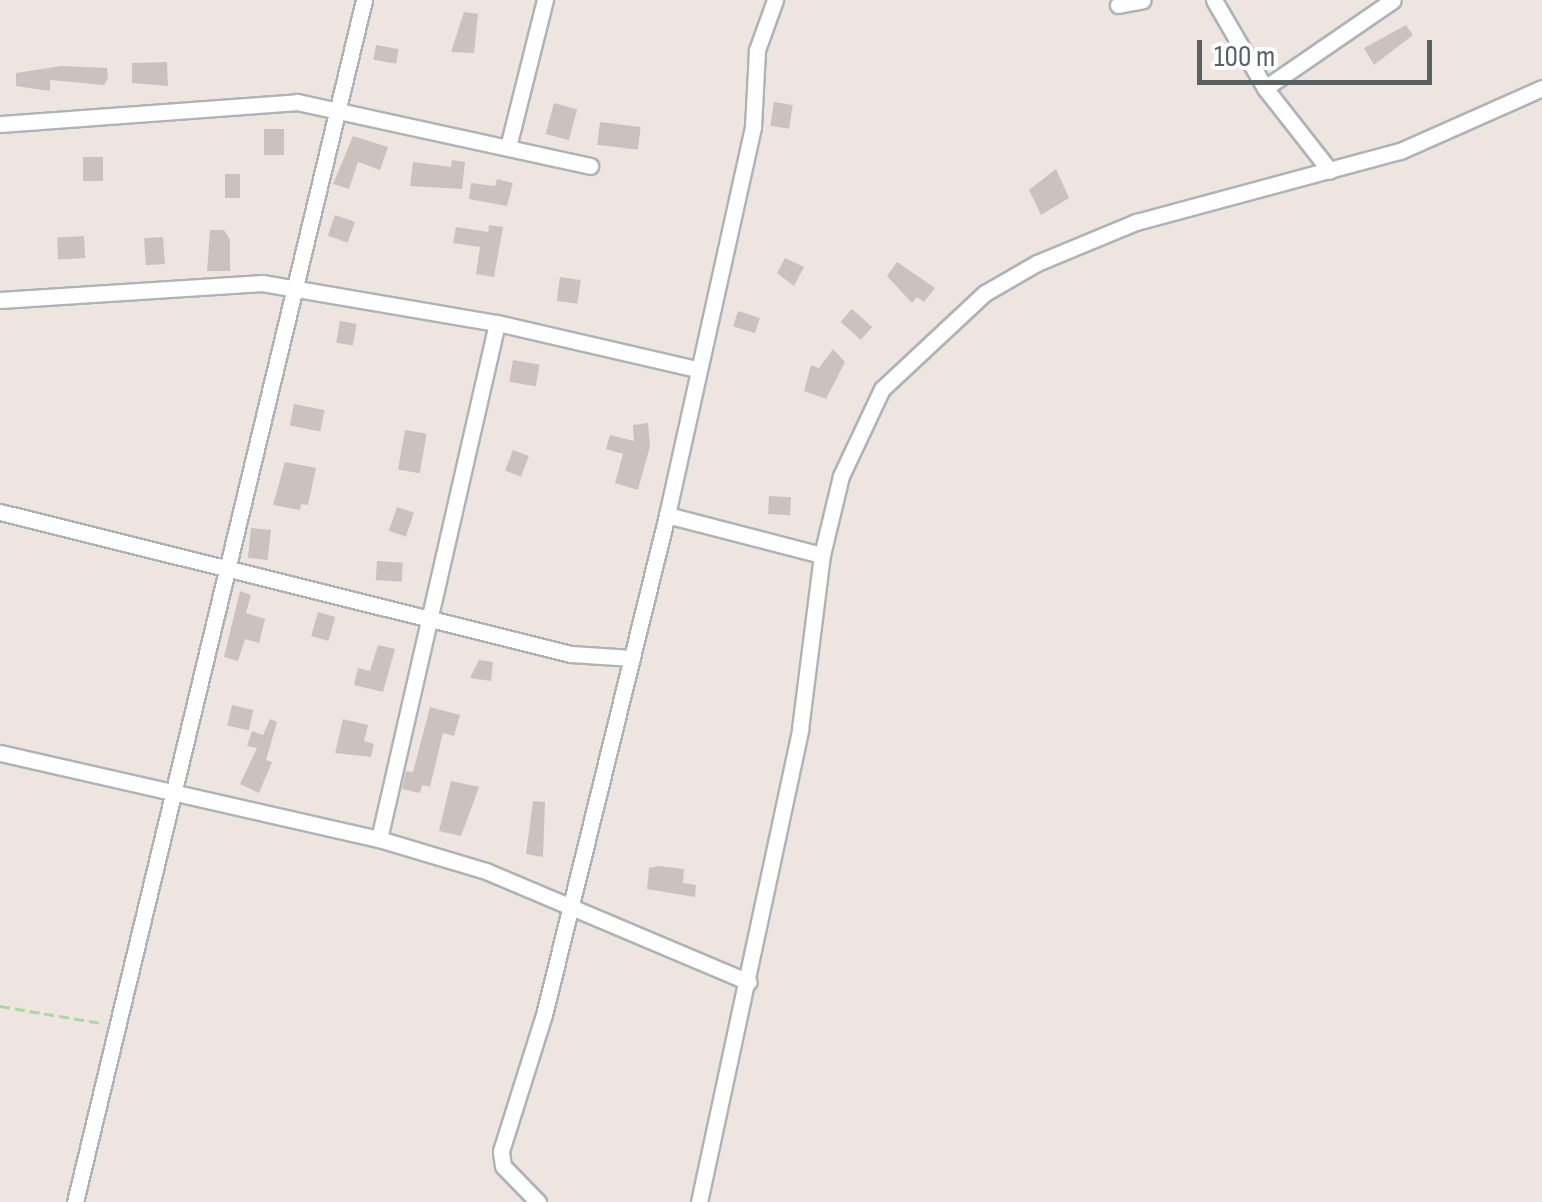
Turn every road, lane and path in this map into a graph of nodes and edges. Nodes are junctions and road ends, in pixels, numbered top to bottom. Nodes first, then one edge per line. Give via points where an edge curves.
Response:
1 (364, 0) edge
2 (545, 0) edge
3 (775, 0) edge
4 (1143, 0) edge
5 (1214, 0) edge
6 (1393, 0) edge
7 (1118, 5) dead end
8 (1265, 88) junction
9 (1542, 88) edge
10 (339, 107) junction
11 (0, 124) edge
12 (508, 147) junction
13 (590, 166) dead end
14 (1330, 171) junction
15 (292, 286) junction
16 (0, 300) edge
17 (497, 323) junction
18 (697, 369) junction
19 (0, 512) edge
20 (667, 515) junction
21 (822, 554) junction
22 (230, 567) junction
23 (426, 616) junction
24 (632, 658) junction
25 (0, 753) edge
26 (170, 794) junction
27 (378, 839) junction
28 (572, 904) junction
29 (749, 982) junction
30 (0, 1006) edge
31 (117, 1023) junction
32 (76, 1202) edge
33 (538, 1202) edge
34 (700, 1202) edge

1 - 10 street
2 - 12 street
3 - 18 street via 757,50 753,127
4 - 7 street
5 - 8 street
6 - 8 street
8 - 14 street
9 - 14 street via 1400,152
10 - 11 street via 296,102
10 - 12 street
10 - 15 street
12 - 13 street
14 - 21 street via 1136,222 985,292 882,389 842,476
15 - 16 street
15 - 17 street
15 - 22 street
17 - 18 street
17 - 23 street
18 - 20 street
19 - 22 street
20 - 21 street
20 - 24 street
21 - 29 street via 800,730
22 - 23 street
22 - 26 street
23 - 24 street via 571,654
23 - 27 street
24 - 28 street
25 - 26 street
26 - 27 street
26 - 31 street
27 - 28 street
28 - 29 street
28 - 33 street via 501,1152 503,1166
29 - 34 street
30 - 31 path
31 - 32 street

